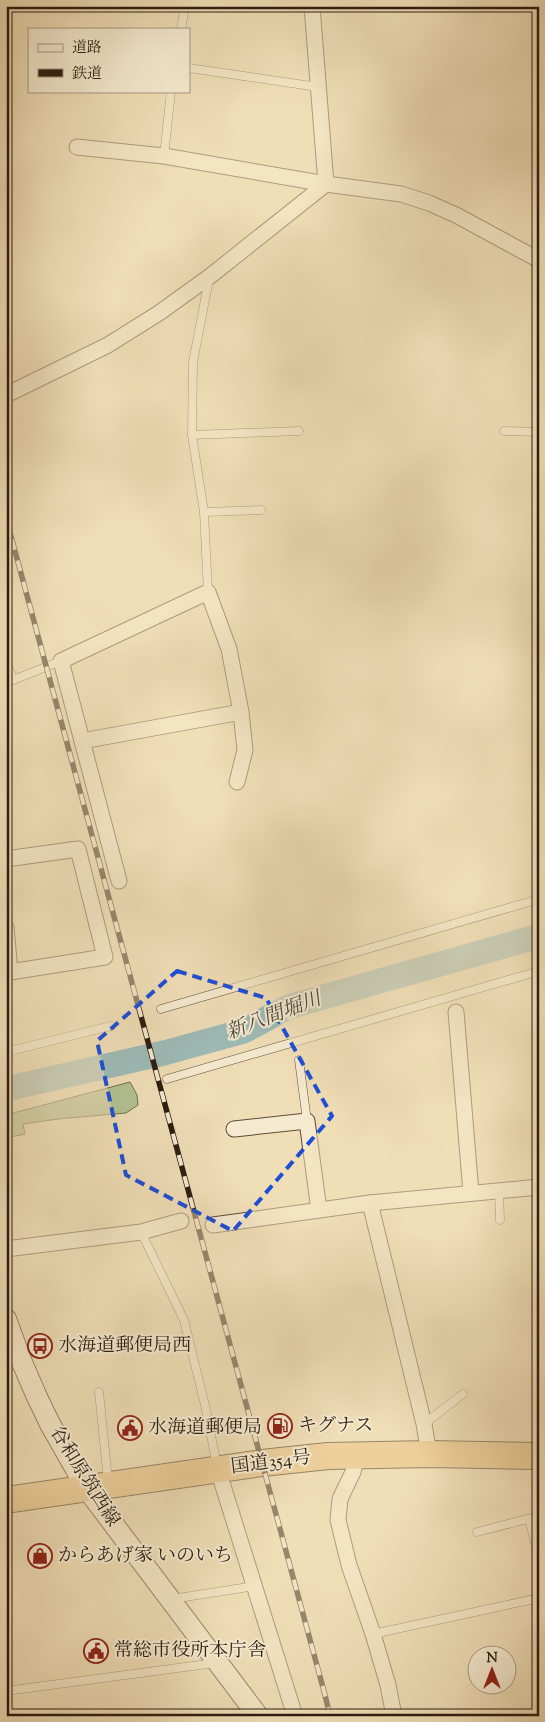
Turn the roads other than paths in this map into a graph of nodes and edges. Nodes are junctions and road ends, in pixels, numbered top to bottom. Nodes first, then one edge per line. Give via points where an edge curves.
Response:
1 (185, 6) edge
2 (312, 6) edge
3 (181, 28) edge
4 (190, 68) edge
5 (318, 87) junction
6 (171, 92) edge
7 (77, 147) dead end
8 (164, 156) junction
9 (326, 184) junction
10 (539, 260) edge
11 (209, 277) junction
12 (6, 395) edge
13 (299, 431) dead end
14 (504, 431) dead end
15 (539, 432) edge
16 (192, 435) junction
17 (262, 510) dead end
18 (204, 512) junction
19 (208, 592) junction
20 (6, 660) edge
21 (61, 661) junction
22 (10, 682) edge
23 (240, 712) junction
24 (82, 741) junction
25 (237, 782) dead end
26 (6, 859) edge
27 (118, 881) dead end
28 (539, 899) edge
29 (6, 927) edge
30 (539, 970) edge
31 (161, 1009) dead end
32 (456, 1012) dead end
33 (111, 1026) dead end
34 (6, 1052) edge
35 (299, 1060) dead end
36 (167, 1079) dead end
37 (307, 1121) junction
38 (234, 1129) dead end
39 (539, 1187) edge
40 (499, 1191) junction
41 (471, 1193) junction
42 (370, 1203) junction
43 (318, 1210) junction
44 (500, 1220) dead end
45 (181, 1221) dead end
46 (213, 1225) dead end
47 (141, 1232) junction
48 (6, 1249) edge
49 (6, 1320) edge
50 (99, 1392) dead end
51 (463, 1394) dead end
52 (424, 1424) junction
53 (429, 1454) junction
54 (357, 1455) junction
55 (538, 1458) edge
56 (218, 1470) junction
57 (98, 1487) junction
58 (6, 1500) edge
59 (539, 1516) edge
60 (529, 1519) junction
61 (477, 1532) dead end
62 (539, 1557) edge
63 (255, 1586) junction
64 (539, 1598) edge
65 (170, 1600) junction
66 (373, 1634) junction
67 (217, 1662) junction
68 (6, 1691) edge
69 (258, 1716) edge
70 (295, 1716) edge
71 (394, 1716) edge

1 - 3 lane
2 - 5 street
4 - 5 lane
5 - 9 street
6 - 8 lane
7 - 8 street
8 - 9 street
9 - 10 street via 402,194 429,203
9 - 11 street
11 - 12 street via 108,345
11 - 16 lane via 193,362
13 - 16 lane
14 - 15 lane
16 - 18 lane
17 - 18 lane
18 - 19 lane
19 - 21 street
19 - 23 street via 228,649
20 - 22 lane
21 - 22 lane
21 - 24 street
23 - 24 street
23 - 25 street via 245,750
24 - 27 street
26 - 29 street via 78,849 105,957 10,972
28 - 31 lane
30 - 36 lane
32 - 41 street
33 - 34 lane
35 - 37 lane
37 - 38 street
37 - 43 street
39 - 40 street
40 - 41 street
40 - 44 lane
41 - 42 street
42 - 43 street
42 - 52 street
43 - 46 street
45 - 47 street
47 - 48 street
47 - 56 lane via 184,1320 204,1396
49 - 57 main road, 谷和原筑西線 via 50,1424
50 - 57 lane
51 - 52 lane
52 - 53 street
53 - 54 highway, 国道354号
53 - 55 highway, 国道354号
54 - 56 highway, 国道354号 via 302,1458
54 - 66 street via 340,1499 338,1520 349,1565
56 - 57 highway, 国道354号
56 - 63 street
57 - 58 highway, 国道354号
57 - 65 main road, 谷和原筑西線
59 - 60 lane
60 - 61 lane
60 - 62 lane
63 - 65 lane
63 - 70 street
64 - 66 lane
65 - 67 main road, 谷和原筑西線
66 - 71 street
67 - 68 lane
67 - 69 main road, 谷和原筑西線

